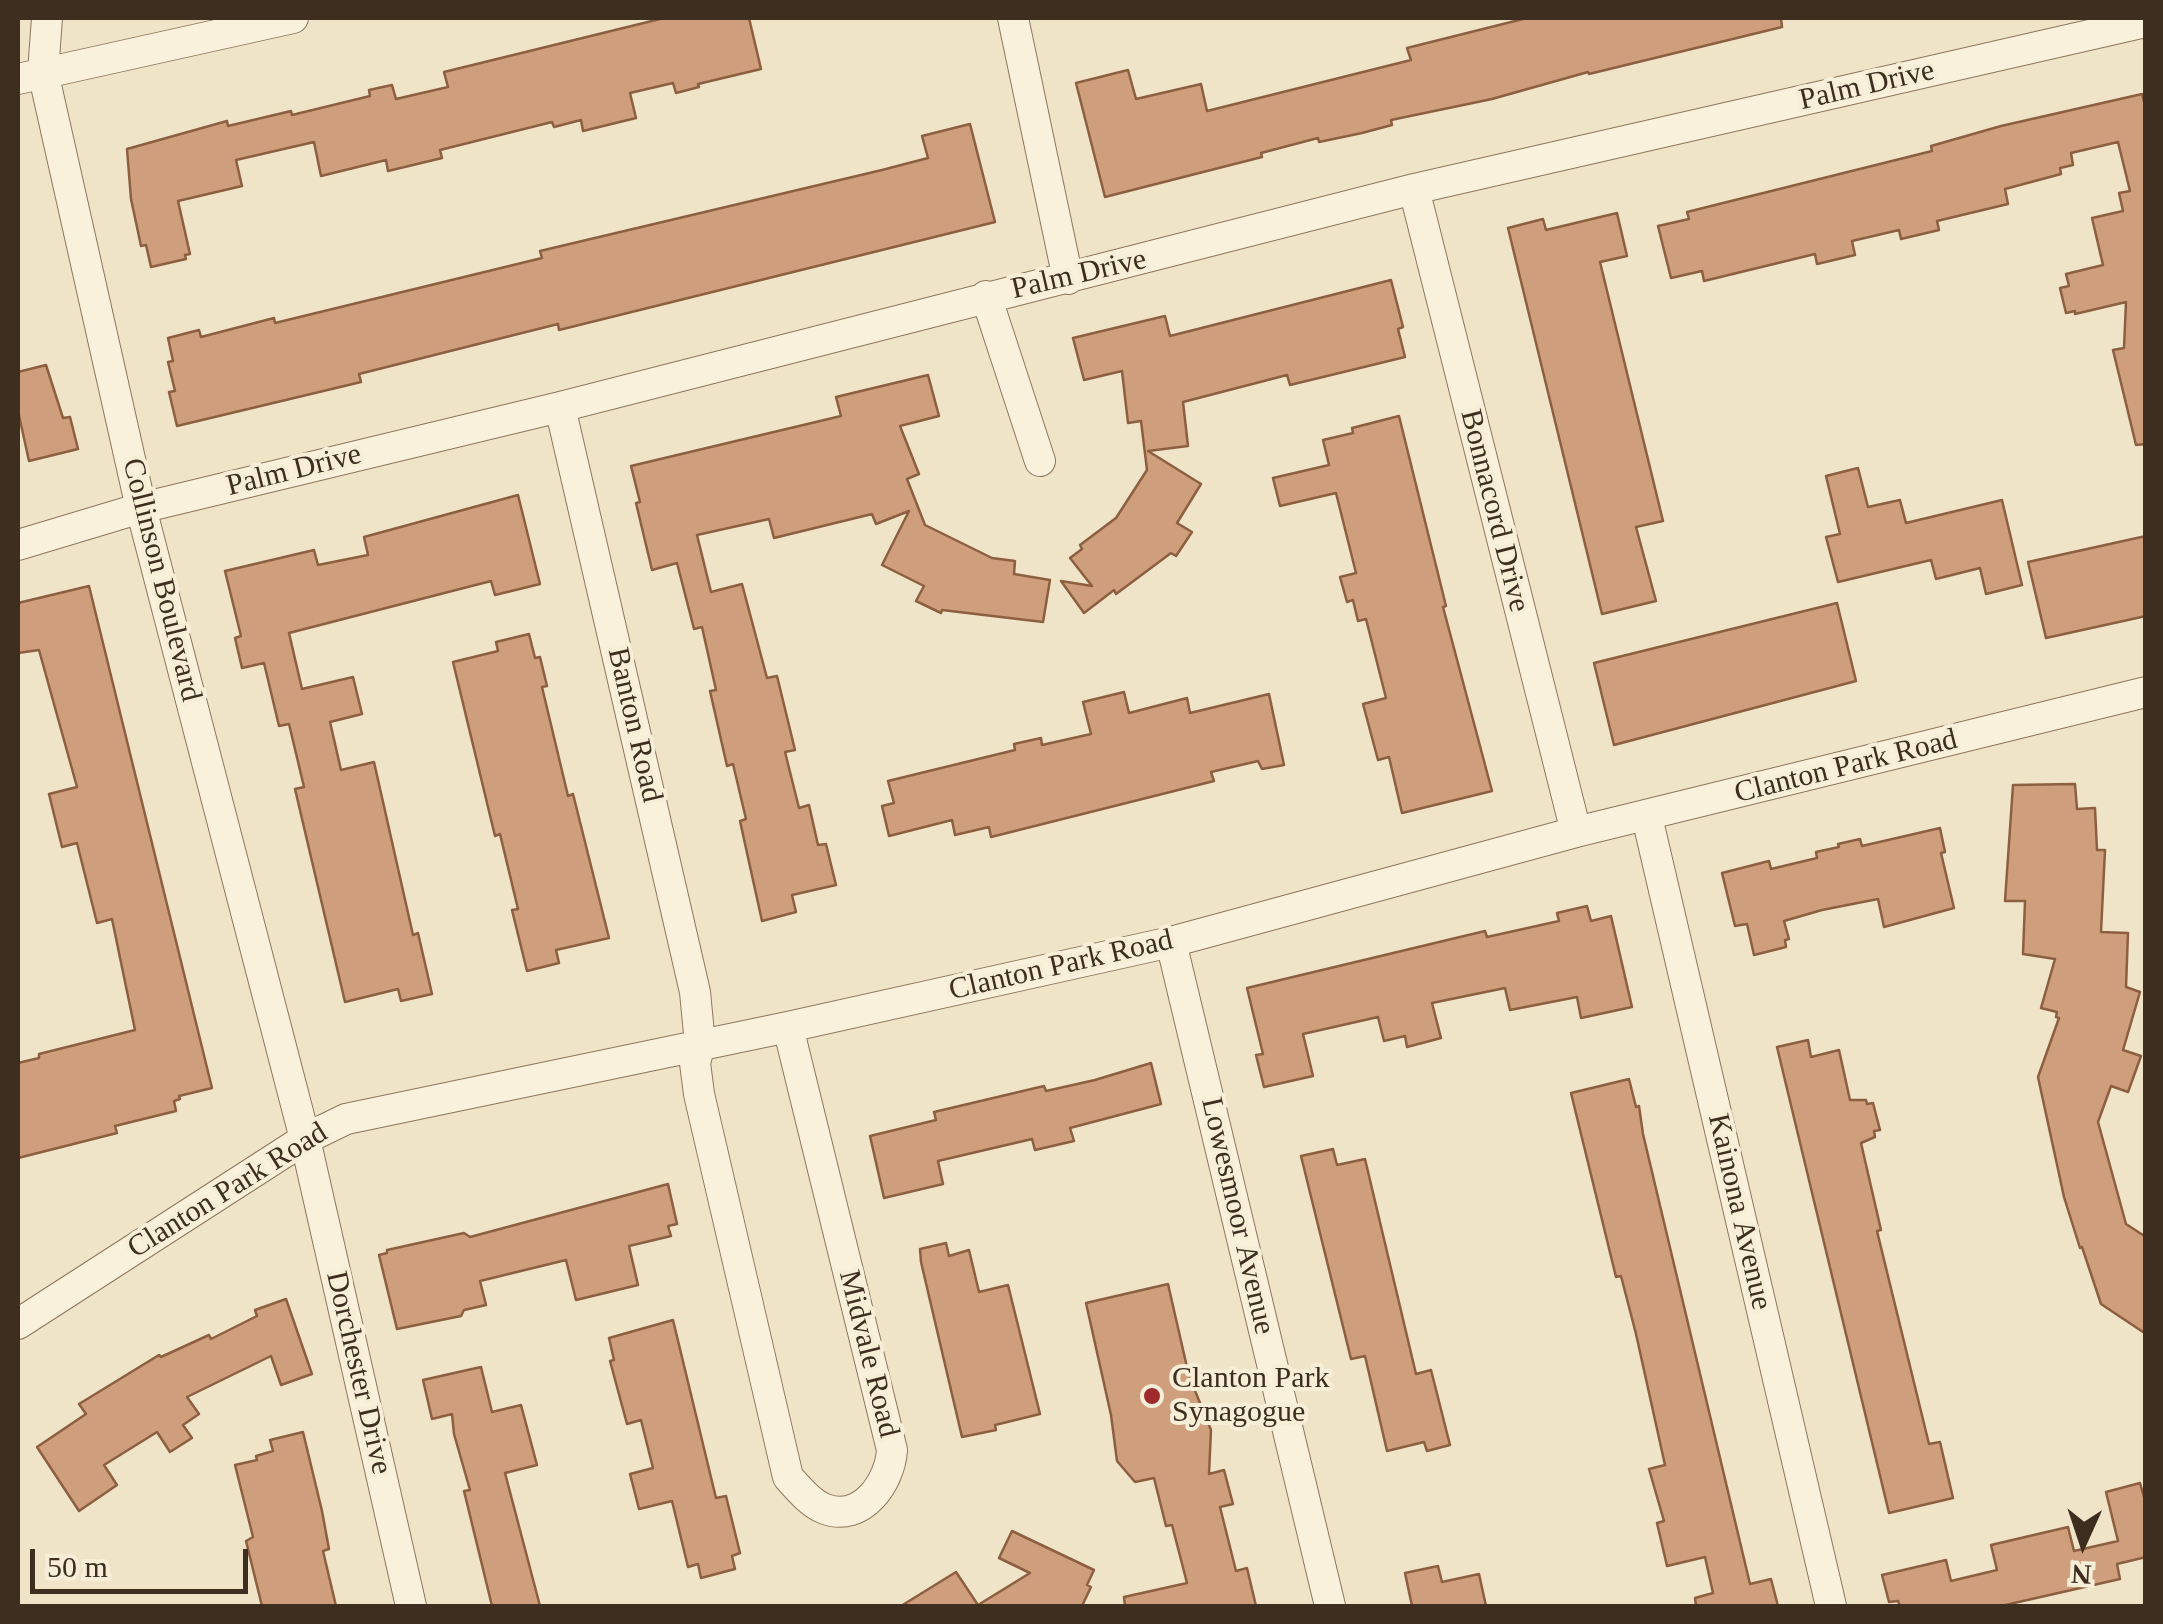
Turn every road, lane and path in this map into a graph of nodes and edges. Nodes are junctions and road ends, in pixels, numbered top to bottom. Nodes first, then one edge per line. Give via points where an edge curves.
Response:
1 (47, 18) edge
2 (293, 18) edge
3 (1013, 18) edge
4 (2146, 22) edge
5 (30, 76) edge
6 (1414, 189) junction
7 (1068, 279) junction
8 (986, 296) junction
9 (560, 406) junction
10 (1040, 461) dead end
11 (142, 508) junction
12 (18, 545) edge
13 (2146, 692) edge
14 (1646, 817) junction
15 (1576, 832) junction
16 (1171, 942) junction
17 (788, 1027) junction
18 (700, 1044) junction
19 (305, 1139) junction
20 (18, 1324) edge
21 (411, 1606) edge
22 (1330, 1606) edge
23 (1830, 1606) edge

1 - 5 street, Collinson Boulevard
2 - 5 street
3 - 7 street
4 - 6 street, Palm Drive
5 - 11 street, Collinson Boulevard
6 - 7 street, Palm Drive
6 - 15 street, Bonnacord Drive
7 - 8 street, Palm Drive
8 - 9 street, Palm Drive
8 - 10 street
9 - 11 street, Palm Drive
9 - 18 street, Banton Road via 695,992
11 - 12 street, Palm Drive
11 - 19 street, Collinson Boulevard
13 - 14 street, Clanton Park Road
14 - 15 street, Clanton Park Road
14 - 23 street, Kainona Avenue
15 - 16 street, Clanton Park Road
16 - 17 street, Clanton Park Road
16 - 22 street, Lowesmoor Avenue
17 - 18 street, Clanton Park Road
17 - 18 street, Midvale Road via 892,1450 878,1494 847,1510 826,1510 788,1477 698,1094
18 - 19 street, Clanton Park Road via 346,1119
19 - 20 street, Clanton Park Road
19 - 21 street, Dorchester Drive

